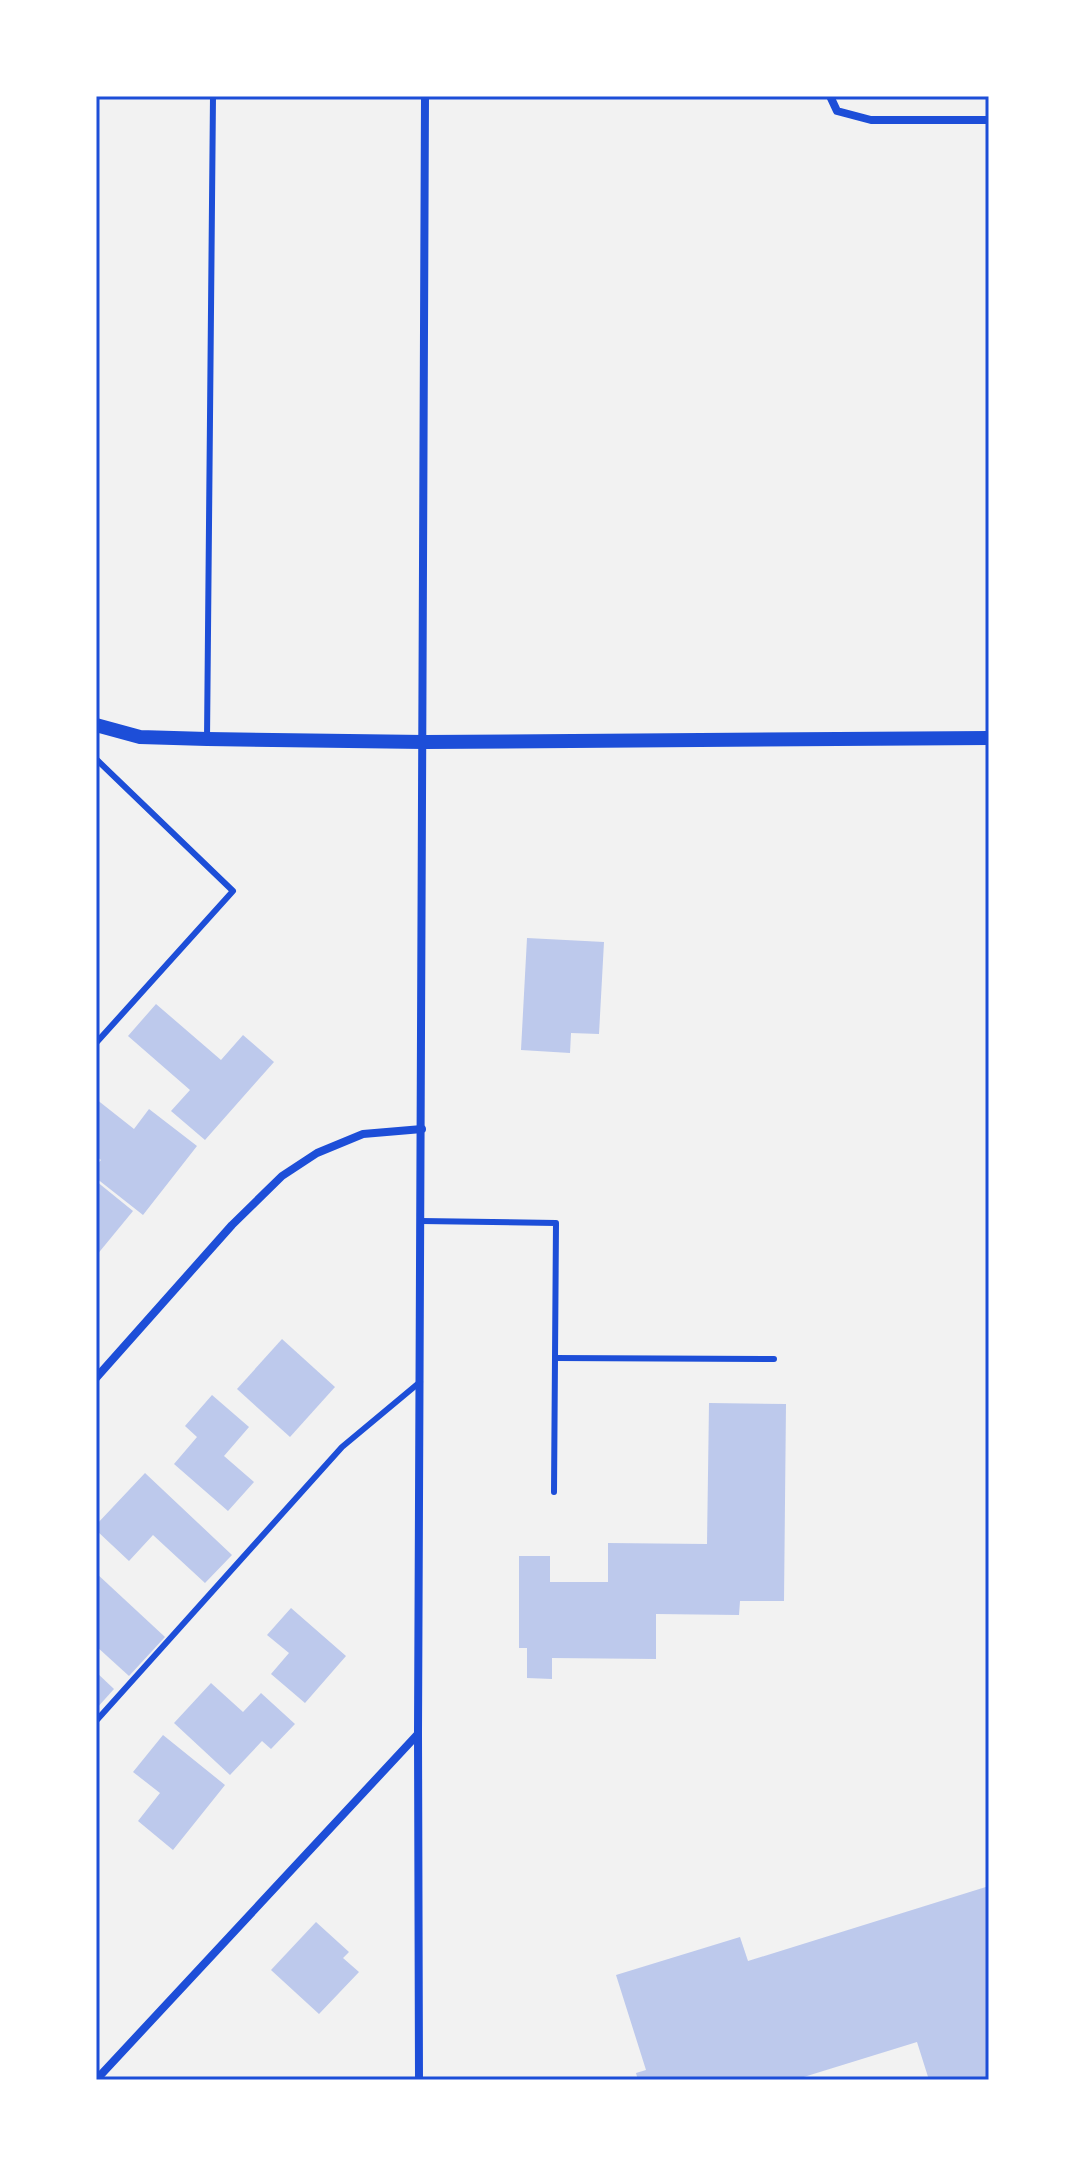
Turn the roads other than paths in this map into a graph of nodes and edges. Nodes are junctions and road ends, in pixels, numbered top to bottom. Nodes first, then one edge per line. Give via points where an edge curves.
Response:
1 (213, 96) edge
2 (425, 96) edge
3 (830, 96) edge
4 (989, 120) edge
5 (96, 725) edge
6 (989, 738) edge
7 (207, 739) junction
8 (424, 742) junction
9 (96, 759) edge
10 (96, 1043) edge
11 (422, 1129) junction
12 (421, 1221) junction
13 (555, 1358) junction
14 (774, 1359) dead end
15 (96, 1378) edge
16 (420, 1382) junction
17 (554, 1492) dead end
18 (96, 1721) edge
19 (418, 1734) junction
20 (96, 2080) edge
21 (419, 2080) edge

1 - 7 lane
2 - 8 street
3 - 4 street via 837,111 871,120
5 - 7 street via 140,737
6 - 8 street
7 - 8 street
8 - 11 street
9 - 10 lane via 233,891
11 - 12 street
11 - 15 street via 363,1134 317,1153 282,1176
12 - 13 lane via 556,1223
12 - 16 street
13 - 14 lane
13 - 17 lane
16 - 18 lane via 342,1447
16 - 19 street
19 - 20 street
19 - 21 street

